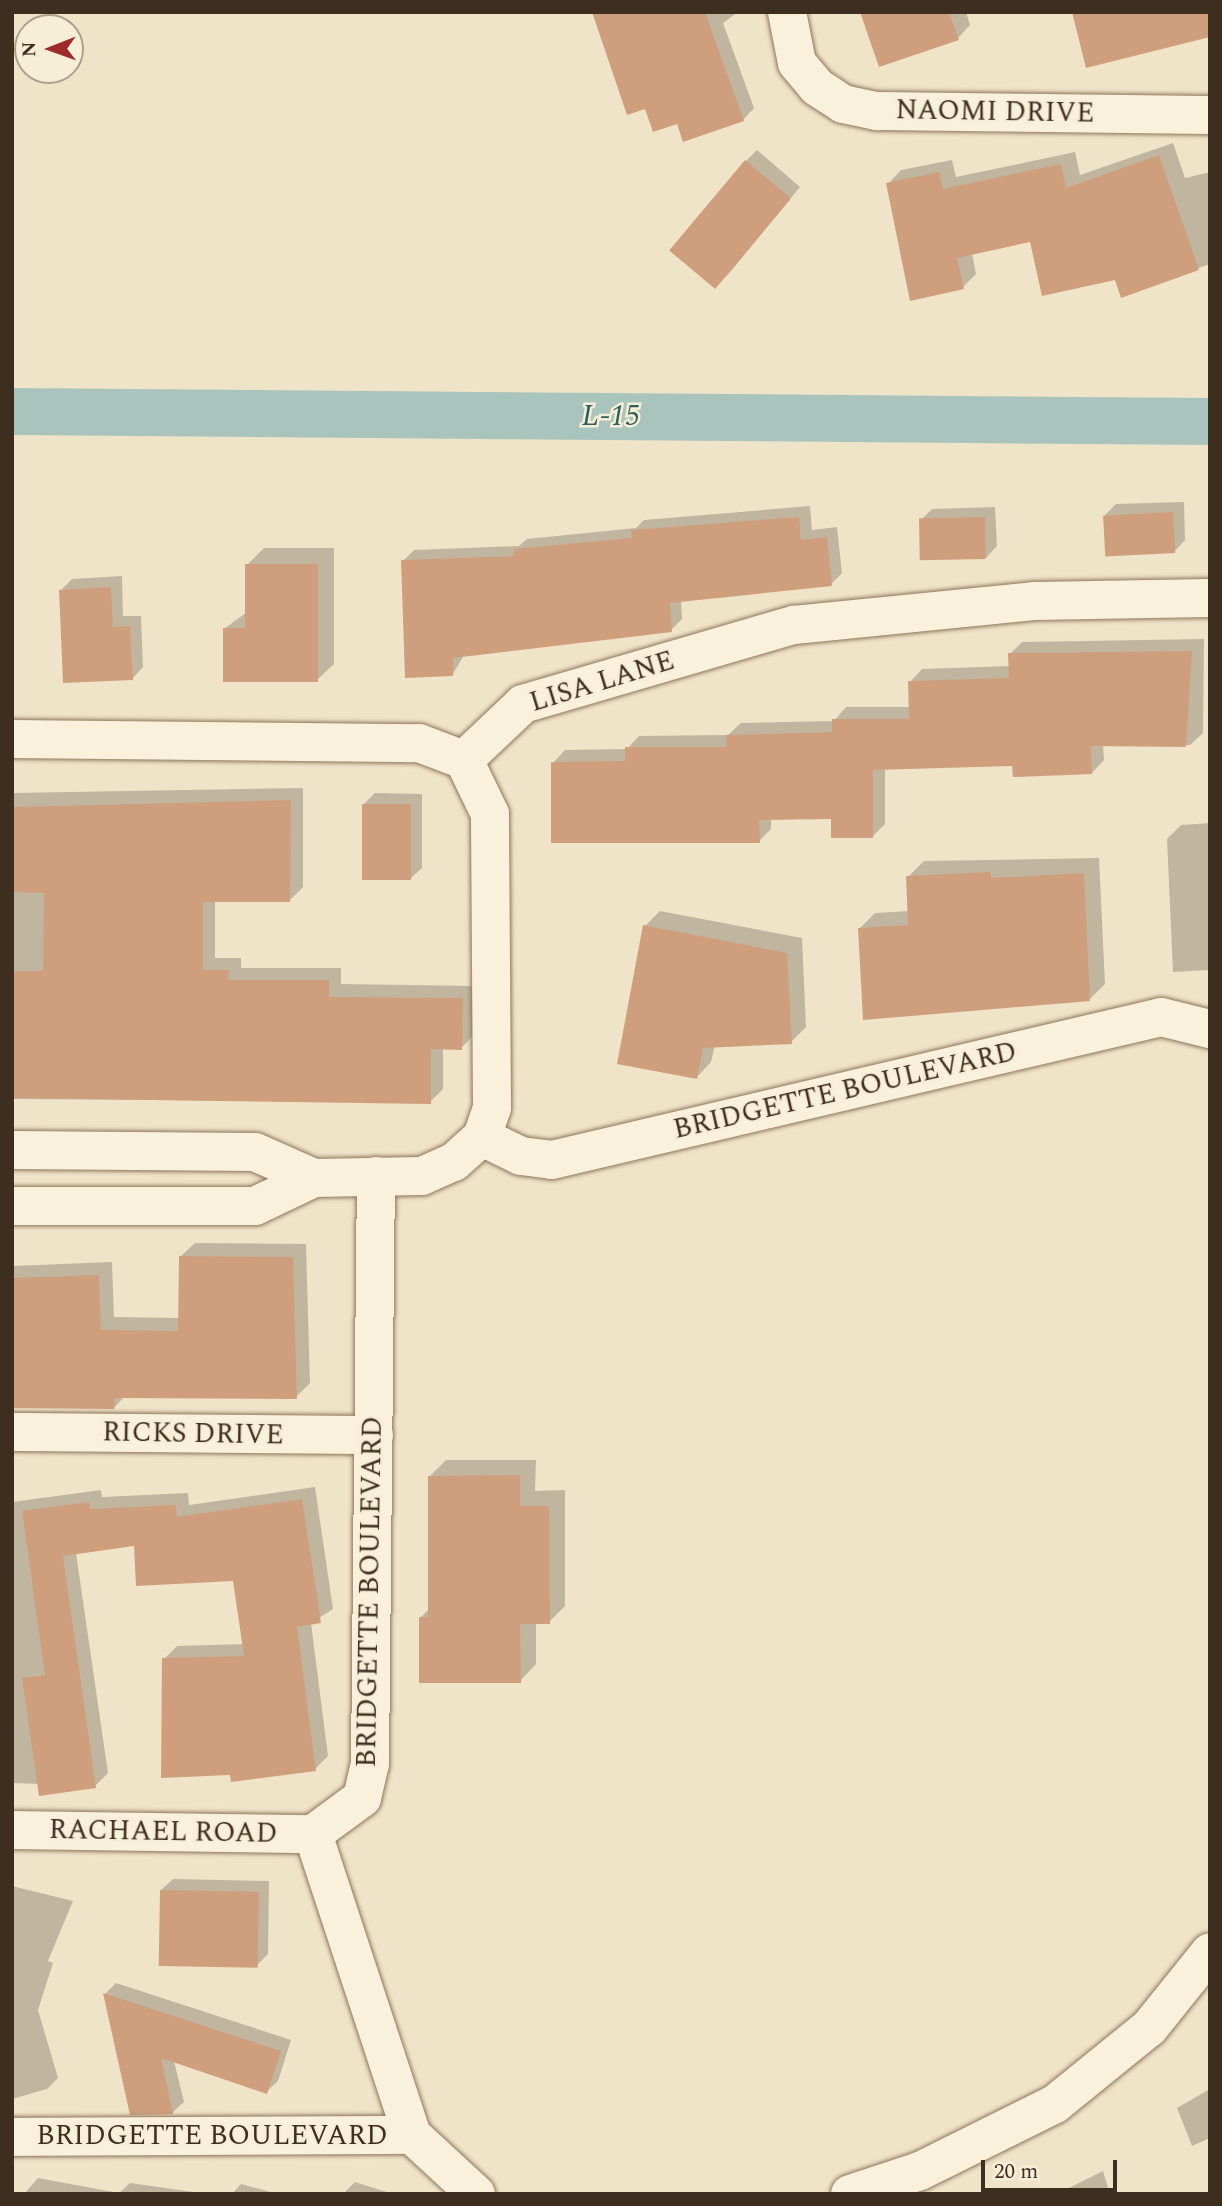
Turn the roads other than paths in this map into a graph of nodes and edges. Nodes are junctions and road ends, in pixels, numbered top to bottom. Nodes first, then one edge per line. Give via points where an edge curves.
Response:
1 (787, 12) edge
2 (1210, 115) edge
3 (1210, 598) edge
4 (12, 738) edge
5 (464, 760) junction
6 (1210, 1029) edge
7 (482, 1137) junction
8 (12, 1150) edge
9 (376, 1176) junction
10 (314, 1178) junction
11 (12, 1206) edge
12 (12, 1432) edge
13 (374, 1435) junction
14 (12, 1830) edge
15 (313, 1834) junction
16 (1210, 1952) edge
17 (412, 2135) junction
18 (12, 2137) edge
19 (476, 2194) edge
20 (850, 2194) edge

1 - 2 street, NAOMI DRIVE via 797,63 817,87 843,104 877,111
3 - 5 street, LISA LANE via 1034,601 794,625 523,704
4 - 5 street via 419,743
5 - 7 street via 490,814 492,1108
6 - 7 street, BRIDGETTE BOULEVARD via 1161,1017 552,1160 521,1156
7 - 9 street via 454,1162 422,1176
8 - 10 street via 255,1152
9 - 10 street
9 - 13 street, BRIDGETTE BOULEVARD
10 - 11 street via 255,1206
12 - 13 street, RICKS DRIVE
13 - 15 street, BRIDGETTE BOULEVARD via 370,1764 362,1798
14 - 15 street, RACHAEL ROAD
15 - 17 street, BRIDGETTE BOULEVARD
16 - 20 street via 1149,2028 1055,2104 920,2171
17 - 18 street, BRIDGETTE BOULEVARD
17 - 19 street, BRIDGETTE BOULEVARD

